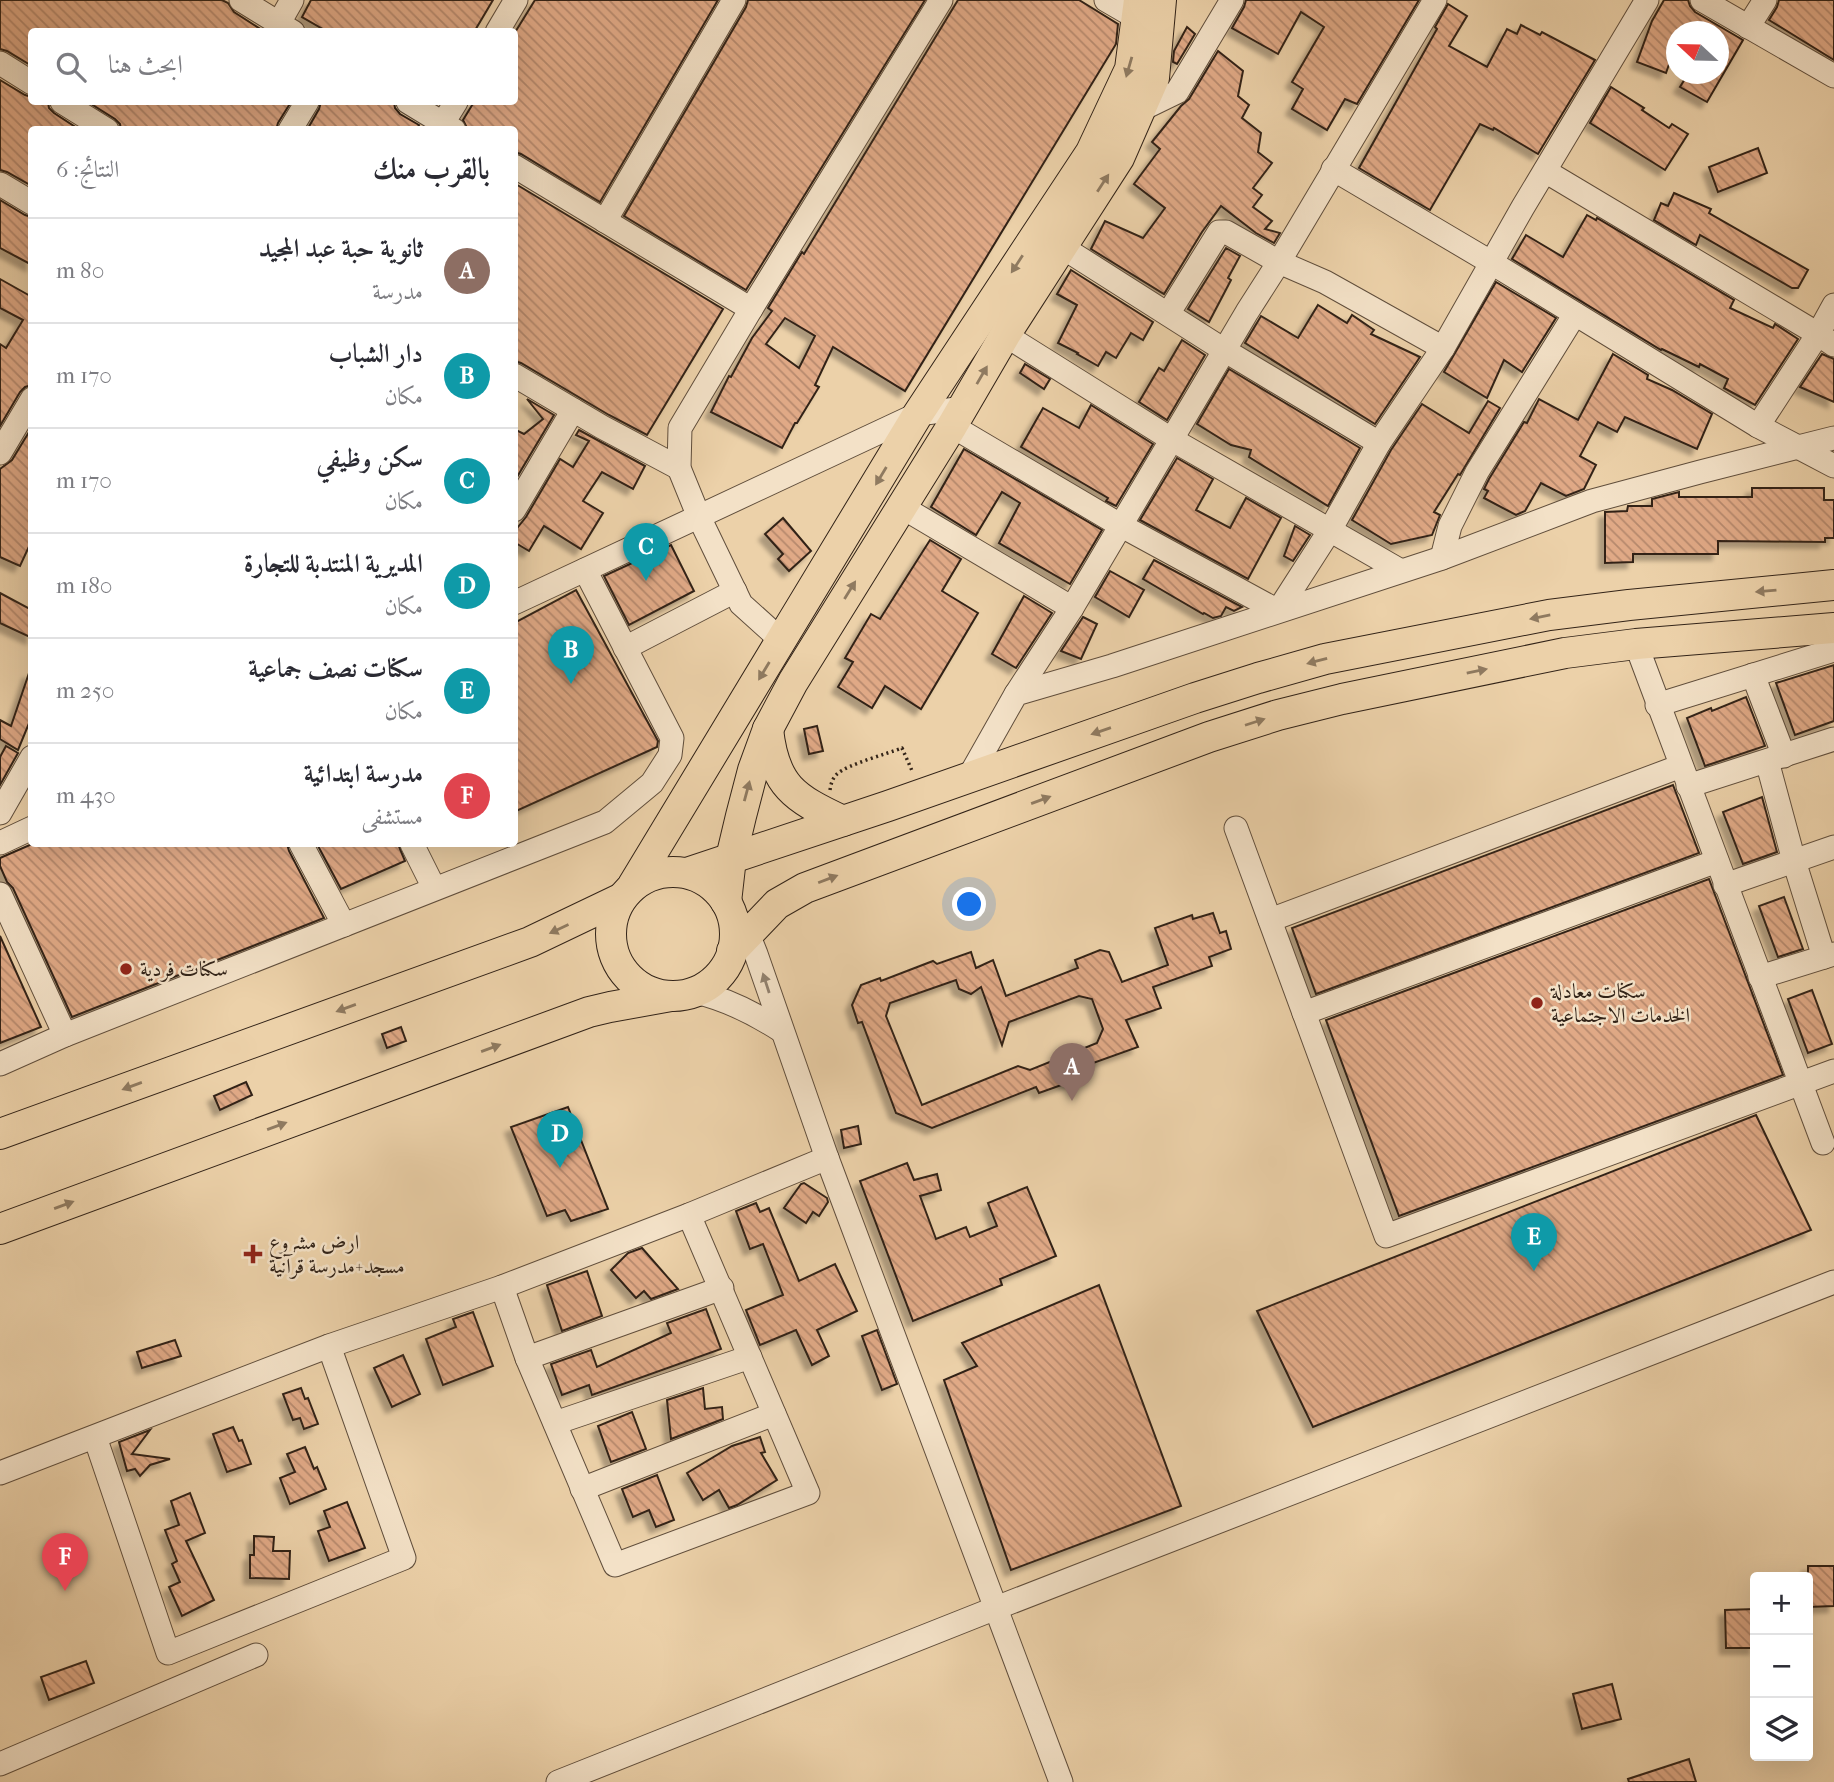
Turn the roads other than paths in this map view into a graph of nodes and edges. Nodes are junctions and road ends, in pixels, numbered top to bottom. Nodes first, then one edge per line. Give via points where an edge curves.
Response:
1 (241, 0) edge
2 (292, 0) edge
3 (516, 0) edge
4 (734, 0) edge
5 (941, 0) edge
6 (1106, 0) edge
7 (1161, 0) edge
8 (1233, 0) edge
9 (1435, 0) edge
10 (1647, 0) edge
11 (1702, 0) edge
12 (1765, 0) edge
13 (1138, 9) edge
14 (286, 27) edge
15 (1748, 27) junction
16 (499, 28) edge
17 (0, 63) edge
18 (1834, 76) edge
19 (28, 80) edge
20 (67, 105) edge
21 (305, 105) edge
22 (413, 105) edge
23 (455, 105) edge
24 (1140, 110) junction
25 (101, 126) edge
26 (292, 126) edge
27 (449, 126) edge
28 (518, 168) edge
29 (1333, 169) junction
30 (1545, 172) junction
31 (0, 184) edge
32 (28, 201) edge
33 (605, 221) junction
34 (1062, 247) junction
35 (1279, 262) junction
36 (1492, 264) junction
37 (1834, 305) edge
38 (751, 309) junction
39 (1168, 314) junction
40 (1575, 314) junction
41 (1005, 335) junction
42 (1826, 340) edge
43 (1443, 348) junction
44 (1224, 350) junction
45 (518, 377) edge
46 (28, 406) edge
47 (573, 410) junction
48 (919, 414) junction
49 (958, 417) junction
50 (1758, 426) junction
51 (1834, 438) edge
52 (1171, 439) junction
53 (1379, 443) junction
54 (1800, 447) junction
55 (0, 453) edge
56 (1834, 466) edge
57 (680, 468) junction
58 (518, 503) edge
59 (902, 507) junction
60 (699, 517) junction
61 (1120, 525) junction
62 (1330, 530) junction
63 (1442, 558) junction
64 (584, 570) junction
65 (1401, 571) junction
66 (1834, 585) edge
67 (735, 591) junction
68 (518, 601) edge
69 (1072, 608) junction
70 (1278, 611) junction
71 (1834, 628) edge
72 (782, 641) junction
73 (1636, 644) junction
74 (625, 648) junction
75 (1834, 650) edge
76 (1754, 675) junction
77 (1016, 694) junction
78 (1657, 705) junction
79 (768, 729) junction
80 (1834, 739) edge
81 (1776, 758) junction
82 (28, 764) edge
83 (1684, 776) junction
84 (969, 777) junction
85 (0, 813) edge
86 (838, 819) junction
87 (1236, 828) dead end
88 (28, 830) edge
89 (0, 843) edge
90 (303, 847) edge
91 (414, 847) edge
92 (1834, 847) edge
93 (731, 858) junction
94 (1717, 861) junction
95 (1794, 861) junction
96 (687, 873) junction
97 (1725, 885) junction
98 (434, 888) junction
99 (627, 892) junction
100 (0, 894) edge
101 (728, 904) junction
102 (1269, 920) junction
103 (344, 925) junction
104 (740, 943) junction
105 (1829, 956) edge
106 (1760, 977) junction
107 (683, 994) junction
108 (1304, 1013) junction
109 (782, 1031) junction
110 (65, 1035) junction
111 (0, 1064) edge
112 (1834, 1070) edge
113 (1800, 1082) junction
114 (0, 1134) edge
115 (1823, 1143) dead end
116 (827, 1158) junction
117 (690, 1215) junction
118 (0, 1229) edge
119 (1834, 1282) edge
120 (502, 1287) junction
121 (722, 1288) junction
122 (329, 1346) junction
123 (750, 1357) junction
124 (527, 1358) junction
125 (774, 1414) junction
126 (555, 1423) junction
127 (95, 1437) junction
128 (0, 1474) edge
129 (582, 1489) junction
130 (996, 1608) junction
131 (256, 1655) dead end
132 (0, 1764) edge
133 (558, 1782) edge
134 (1061, 1782) edge

1 - 14 street
2 - 14 street
3 - 16 street
4 - 33 street
5 - 38 street
6 - 13 street
7 - 24 main road via 1154,78
8 - 24 street via 1177,92
9 - 29 street
10 - 30 street
11 - 15 street
12 - 15 street
13 -> 48 main road via 1130,69 1091,152
15 - 18 street
17 - 19 street
20 - 25 street
21 - 26 street
22 - 27 street
23 - 27 street
34 -> 24 main road via 1119,158
28 - 33 street
29 - 35 street
29 - 36 street
30 - 36 street
30 - 42 street
31 - 32 street
33 - 38 street
34 - 39 street
34 - 41 main road
35 - 39 street via 1233,235 1219,232
35 - 43 street via 1325,282
35 - 44 street
36 - 40 street
36 - 43 street
37 - 42 street
38 - 57 street via 680,428
39 - 44 street
40 - 50 street
40 - 63 street via 1477,472 1450,526
49 -> 41 main road
41 - 52 street
42 - 50 street
43 - 53 street
44 - 52 street
44 - 53 street
45 - 47 street
46 - 55 street
47 - 57 street
47 - 58 street
48 - 49 street
48 - 60 street
48 -> 72 main road
49 - 59 main road
49 - 61 street
50 - 54 street
51 - 54 street
52 - 61 street
52 - 62 street
53 - 62 street
54 - 56 street
54 - 63 street via 1592,501
57 - 60 street
59 - 69 street
79 -> 59 main road
60 - 64 street
60 - 67 street
61 - 69 street
61 - 70 street
62 - 65 street
62 - 70 street
63 - 65 street
64 - 68 street
64 - 74 street
65 - 70 street
66 -> 84 main road via 1549,615 1325,659 1195,698
67 - 72 street via 741,604
67 - 74 street
69 - 77 street
70 - 77 street
71 - 73 main road
72 -> 99 main road
73 - 78 street
104 -> 73 main road via 777,904 805,888 1220,733 1342,699 1565,653
74 - 98 street via 672,738 670,755 652,783 605,822
75 - 76 street
76 - 78 street
76 - 81 street
77 - 84 street
78 - 83 street
79 - 86 main road via 771,751 791,790
93 -> 79 main road
80 - 81 street
81 - 83 street
81 - 95 street
82 - 85 street
83 - 94 street
83 - 102 street
84 - 86 main road
86 - 93 main road
87 - 102 street
88 - 89 street
90 - 103 street
91 - 98 street
92 - 95 street
93 - 96 main road
93 - 101 main road
94 - 97 street
94 - 108 street
95 - 97 street
95 - 105 street
96 - 99 main road via 650,875
96 - 101 main road via 703,878
97 - 106 street
98 - 103 street
99 - 107 main road via 612,916 610,935 622,971 652,993
99 -> 114 main road via 530,942
100 - 110 street
101 - 104 main road
102 - 108 street
103 - 110 street
104 - 107 main road via 711,983
109 -> 104 street via 756,954
105 - 106 street
106 - 113 street
107 - 109 street via 719,998
118 -> 107 main road via 579,1015
108 - 113 street via 1387,1236
109 - 116 street
110 - 111 street
112 - 113 street
113 - 115 street
116 - 117 street
116 - 130 street
117 - 120 street
117 - 121 street
119 - 130 street
120 - 122 street
120 - 124 street
121 - 123 street
121 - 124 street
122 - 127 street
122 - 127 street via 404,1558 168,1653
123 - 125 street
123 - 126 street
124 - 126 street
125 - 129 street
125 - 129 street via 808,1493 615,1565
126 - 129 street
127 - 128 street
130 - 133 street
130 - 134 street
131 - 132 street

